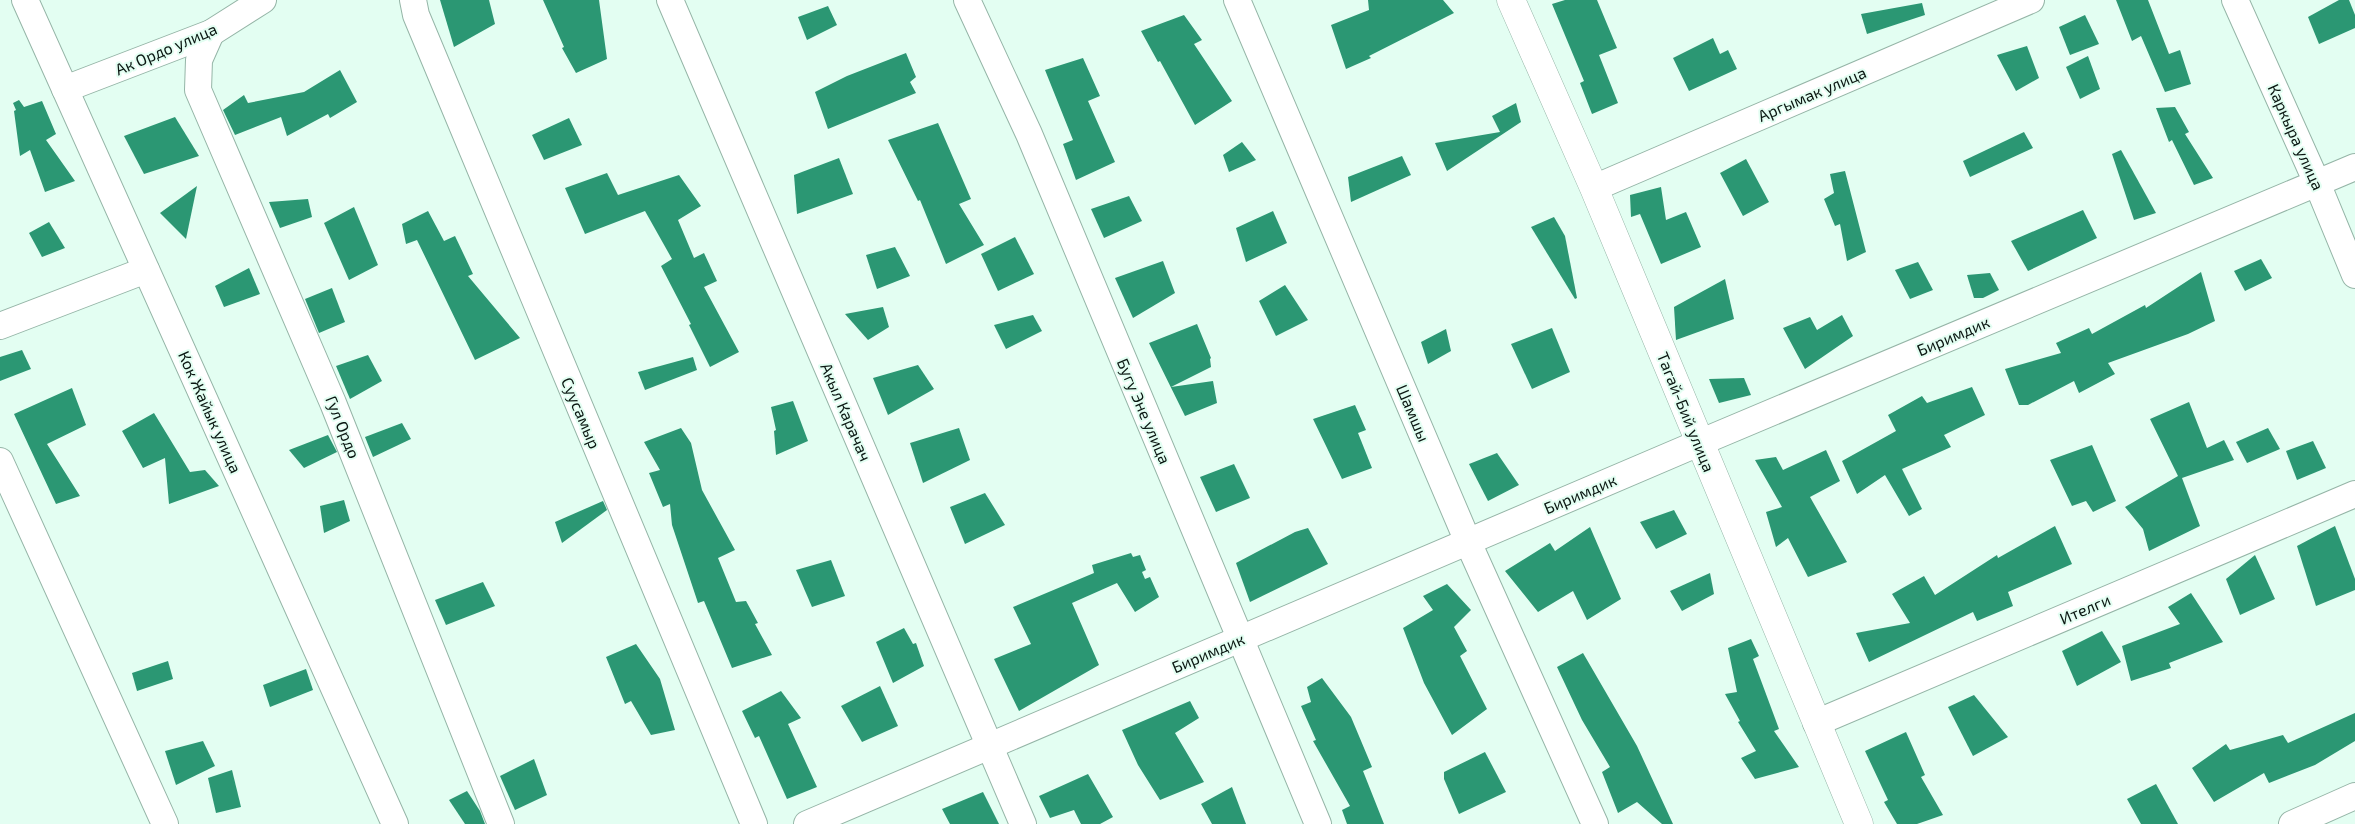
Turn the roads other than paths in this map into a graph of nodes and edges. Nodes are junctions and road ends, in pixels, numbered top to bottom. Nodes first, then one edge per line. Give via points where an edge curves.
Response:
1 (25, 0) edge
2 (263, 0) edge
3 (413, 0) edge
4 (670, 0) edge
5 (966, 0) edge
6 (1237, 0) edge
7 (1511, 0) edge
8 (2031, 0) edge
9 (2235, 0) edge
10 (211, 33) junction
11 (65, 89) junction
12 (2355, 167) edge
13 (2317, 183) junction
14 (1594, 188) junction
15 (146, 270) junction
16 (2355, 274) edge
17 (0, 326) edge
18 (1699, 443) junction
19 (0, 461) edge
20 (2355, 494) edge
21 (1468, 542) junction
22 (1239, 639) junction
23 (1816, 723) junction
24 (989, 746) junction
25 (2355, 796) edge
26 (165, 824) edge
27 (394, 824) edge
28 (502, 824) edge
29 (754, 824) edge
30 (807, 824) edge
31 (1023, 824) edge
32 (1318, 824) edge
33 (1595, 824) edge
34 (1859, 824) edge
35 (2292, 824) edge

1 - 11 street, Кок Жайык улица
2 - 10 street, Ак Ордо улица
3 - 29 street, Суусамыр via 416,15 475,158
4 - 24 street, Акыл Карачач
5 - 22 street, Бугу Эне улица via 1029,134
6 - 21 street, Шамшы
7 - 14 street, Тагай-Бий улица
8 - 14 street, Аргымак улица
9 - 13 street, Каркыра улица
10 - 11 street, Ак Ордо улица
10 - 28 street, Гул Ордо via 199,60 198,90 333,403
11 - 15 street, Кок Жайык улица
12 - 13 street, Биримдик
13 - 16 street, Каркыра улица
13 - 18 street, Биримдик
14 - 18 street, Тагай-Бий улица
15 - 17 street
15 - 27 street, Кок Жайык улица
18 - 21 street, Биримдик
18 - 23 street, Тагай-Бий улица
19 - 26 street
20 - 23 street, Ителги
21 - 22 street, Биримдик
21 - 33 street, Шамшы
22 - 24 street, Биримдик
22 - 32 street, Бугу Эне улица
23 - 34 street, Тагай-Бий улица
24 - 30 street, Биримдик
24 - 31 street, Акыл Карачач
25 - 35 street

